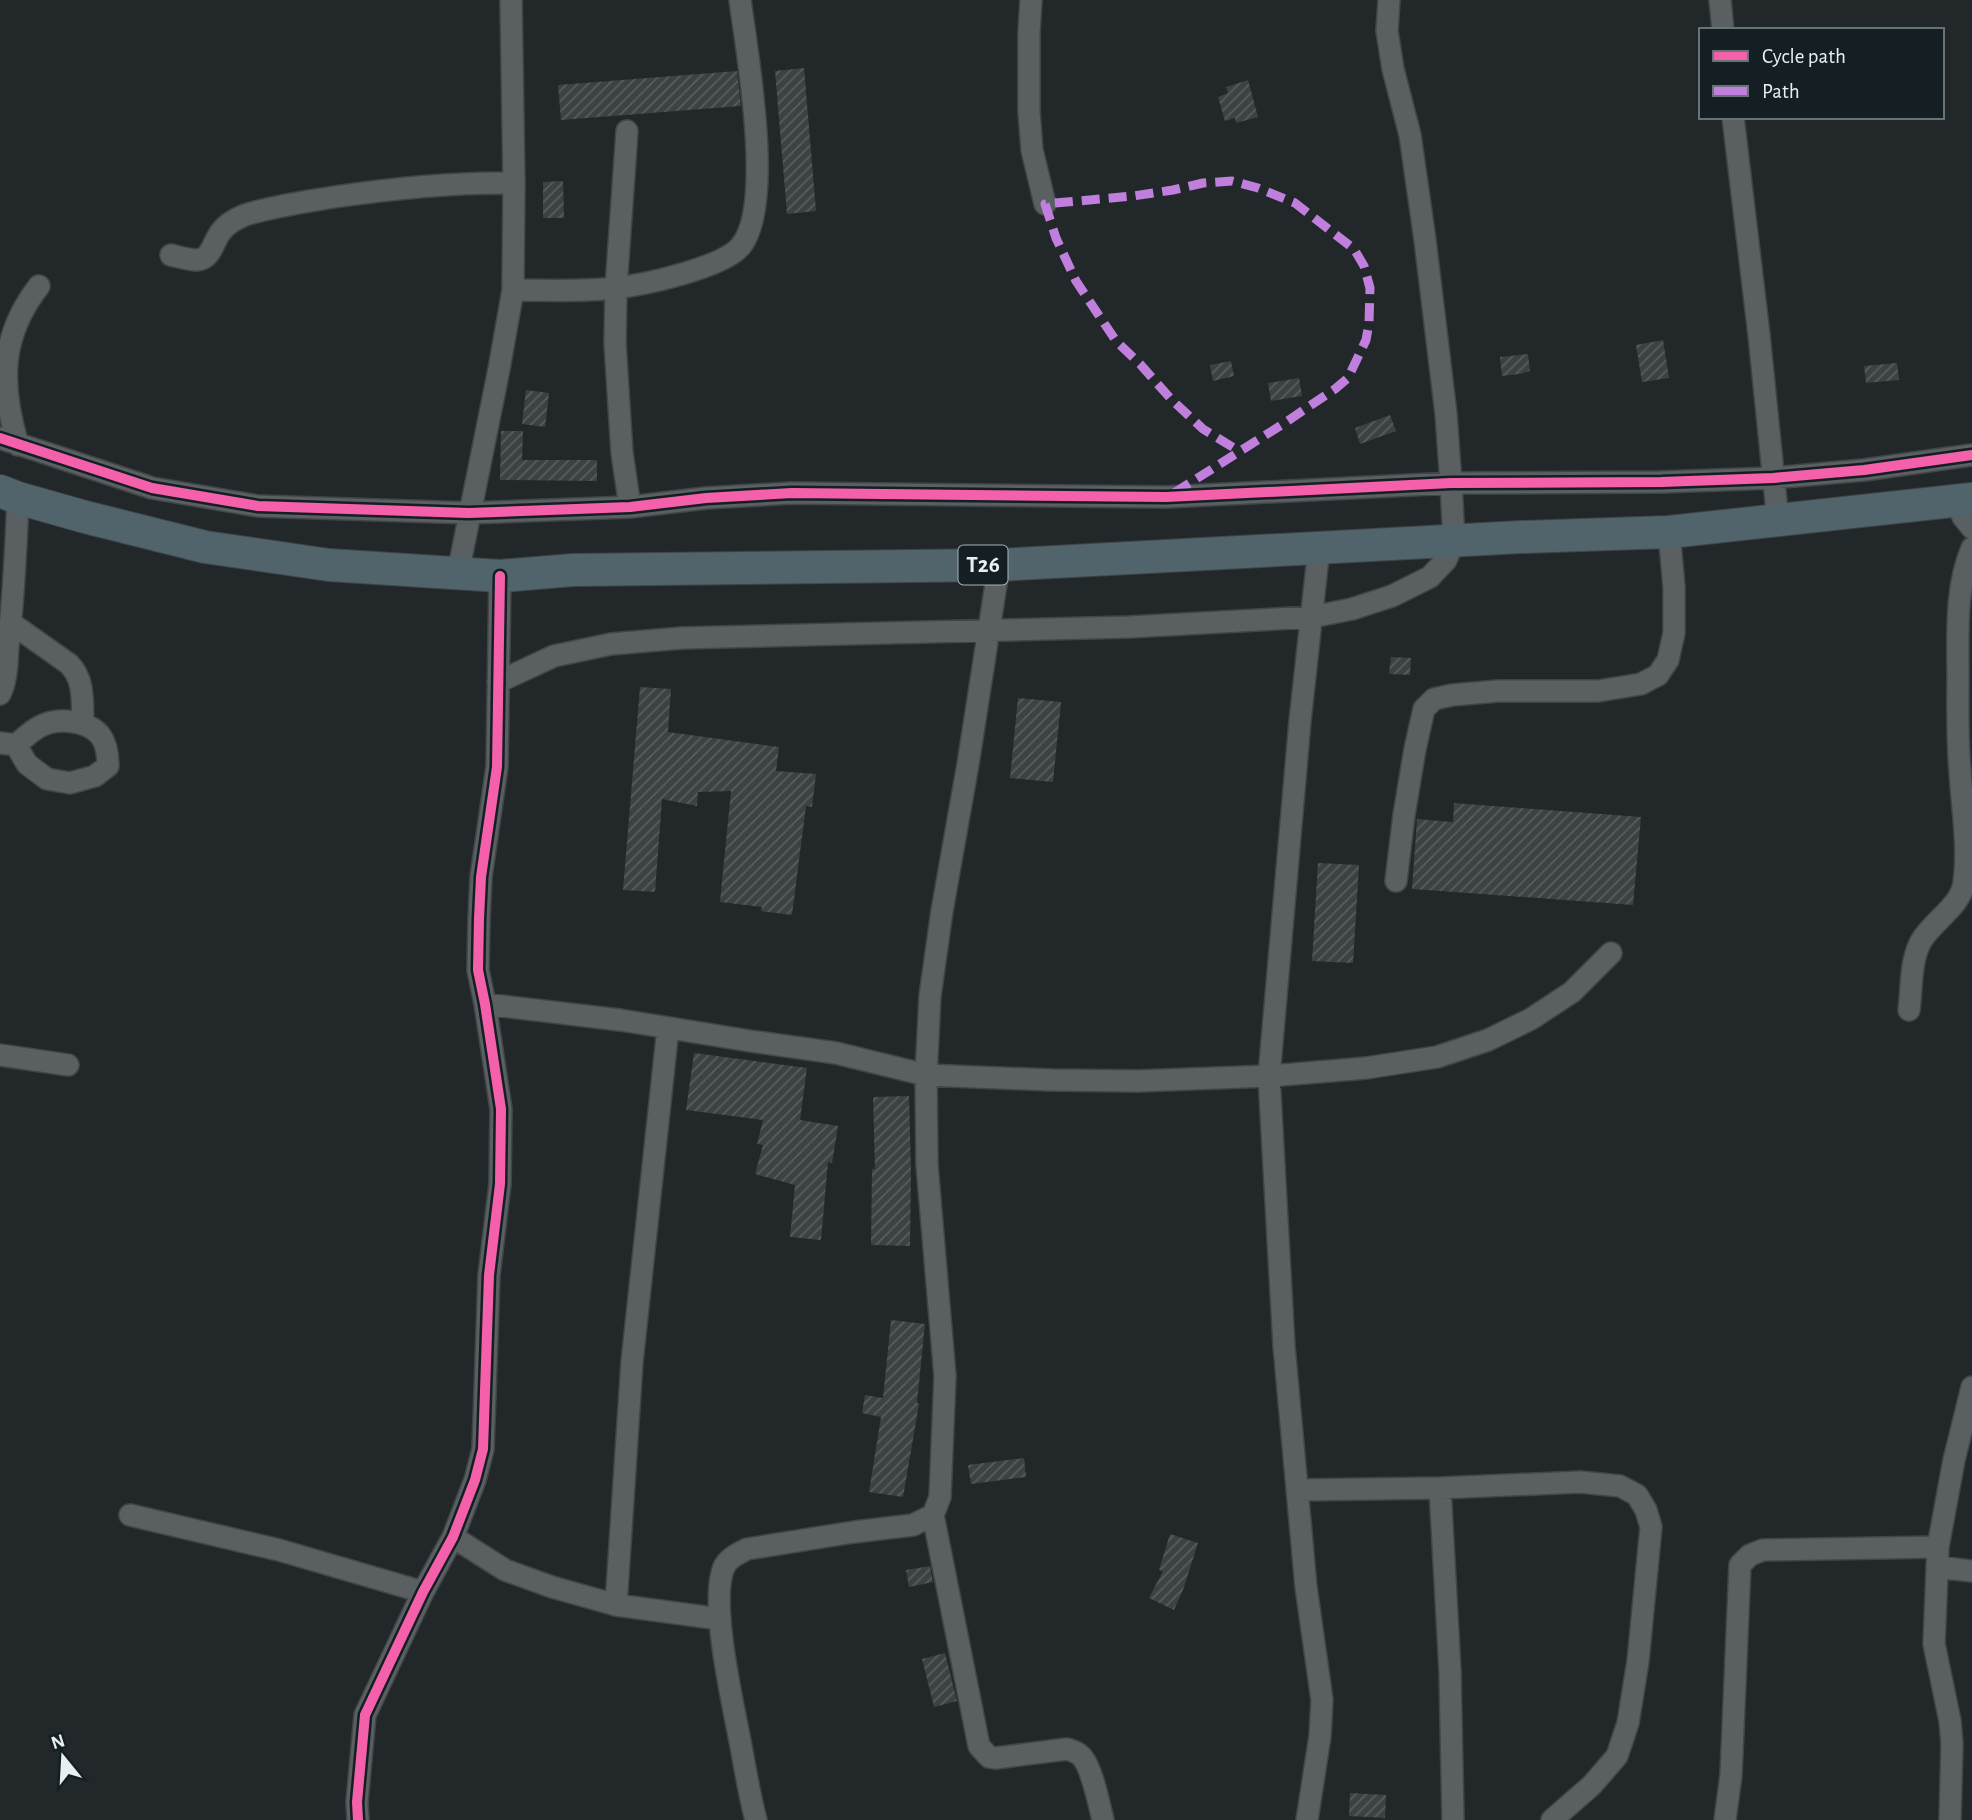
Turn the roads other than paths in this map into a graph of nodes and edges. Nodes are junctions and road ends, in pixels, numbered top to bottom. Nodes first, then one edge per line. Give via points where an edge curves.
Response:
1 (511, 0) edge
2 (740, 0) edge
3 (1031, 0) edge
4 (1389, 0) edge
5 (1720, 0) edge
6 (1723, 28) edge
7 (1734, 119) edge
8 (627, 131) dead end
9 (514, 183) junction
10 (1045, 204) dead end
11 (171, 255) dead end
12 (39, 286) dead end
13 (616, 288) junction
14 (513, 290) junction
15 (9, 442) edge
16 (1972, 455) edge
17 (1773, 478) junction
18 (1451, 483) junction
19 (9, 494) edge
20 (1964, 500) edge
21 (630, 507) junction
22 (470, 513) junction
23 (1778, 521) junction
24 (1972, 528) edge
25 (1669, 532) junction
26 (1454, 541) junction
27 (1319, 548) junction
28 (1972, 548) edge
29 (999, 565) junction
30 (458, 573) junction
31 (500, 576) junction
32 (1312, 617) junction
33 (11, 623) junction
34 (989, 629) junction
35 (498, 682) junction
36 (0, 694) edge
37 (83, 724) junction
38 (8, 744) edge
39 (1396, 881) dead end
40 (1611, 953) dead end
41 (485, 1004) junction
42 (1909, 1010) dead end
43 (668, 1028) junction
44 (0, 1055) edge
45 (68, 1065) dead end
46 (926, 1074) junction
47 (1269, 1076) junction
48 (1972, 1387) edge
49 (1440, 1488) junction
50 (1298, 1490) junction
51 (130, 1515) dead end
52 (933, 1515) junction
53 (453, 1537) junction
54 (1938, 1557) junction
55 (1972, 1571) edge
56 (423, 1592) junction
57 (617, 1605) junction
58 (720, 1619) junction
59 (758, 1818) edge
60 (358, 1820) edge
61 (1103, 1820) edge
62 (1307, 1820) edge
63 (1453, 1820) edge
64 (1552, 1820) edge
65 (1725, 1820) edge
66 (1950, 1820) edge

1 - 9 street
2 - 13 street via 757,176 750,230 740,247 721,261
3 - 10 street via 1032,150
4 - 18 street via 1387,31 1425,240
5 - 6 street
7 - 17 street
8 - 13 street
9 - 11 street via 402,187 288,204 230,222 203,259
9 - 14 street
12 - 15 street via 24,303 1,363
13 - 14 street
13 - 21 street via 618,400
14 - 22 street
15 - 22 street via 152,488 258,506
16 - 17 street
17 - 18 street
17 - 23 street
18 - 21 street via 1166,498 792,494
18 - 26 street
19 - 30 highway, T26 via 205,547 330,565
19 - 33 street
20 - 23 highway, T26
20 - 24 street via 1962,517
21 - 22 street
22 - 30 street
23 - 25 highway, T26
25 - 26 highway, T26
25 - 39 street via 1674,633 1668,660 1658,674 1641,684 1598,691 1452,695 1434,699 1424,709
26 - 27 highway, T26
26 - 32 street via 1446,560 1430,577 1392,596
27 - 29 highway, T26
27 - 32 street
28 - 42 street via 1959,601 1959,768 1965,878 1957,900 1915,955
29 - 31 highway, T26 via 573,570
29 - 34 street
30 - 31 highway, T26
31 - 35 street
32 - 34 street
32 - 47 street
33 - 36 street
33 - 37 street via 77,672
34 - 35 street via 611,644 554,656
34 - 46 street via 938,935
35 - 41 street via 497,767 479,919 478,970
37 - 38 street via 60,721 43,725
37 - 38 street via 99,734 108,751 108,766 95,776 70,783 47,779
40 - 47 street via 1572,992 1488,1040 1437,1057
41 - 43 street
41 - 53 street via 501,1109 500,1184 489,1275 483,1449
43 - 46 street via 836,1053
43 - 57 street via 632,1362
44 - 45 street
46 - 47 street via 1138,1081
46 - 52 street via 927,1165 945,1376 940,1497
47 - 50 street via 1284,1346
48 - 54 street
49 - 50 street
49 - 63 street
49 - 64 street via 1580,1482 1620,1486 1637,1495 1646,1510 1650,1540 1628,1723 1617,1756
50 - 62 street via 1322,1700
51 - 56 street via 279,1550
52 - 58 street via 913,1525 747,1549 725,1566
52 - 61 street via 979,1746 996,1758 1067,1749 1076,1752 1087,1765
53 - 56 street
53 - 57 street via 505,1570
54 - 55 street
54 - 65 street via 1763,1550 1740,1565
54 - 66 street via 1934,1644 1950,1721
56 - 60 street via 365,1715
57 - 58 street
58 - 59 street

